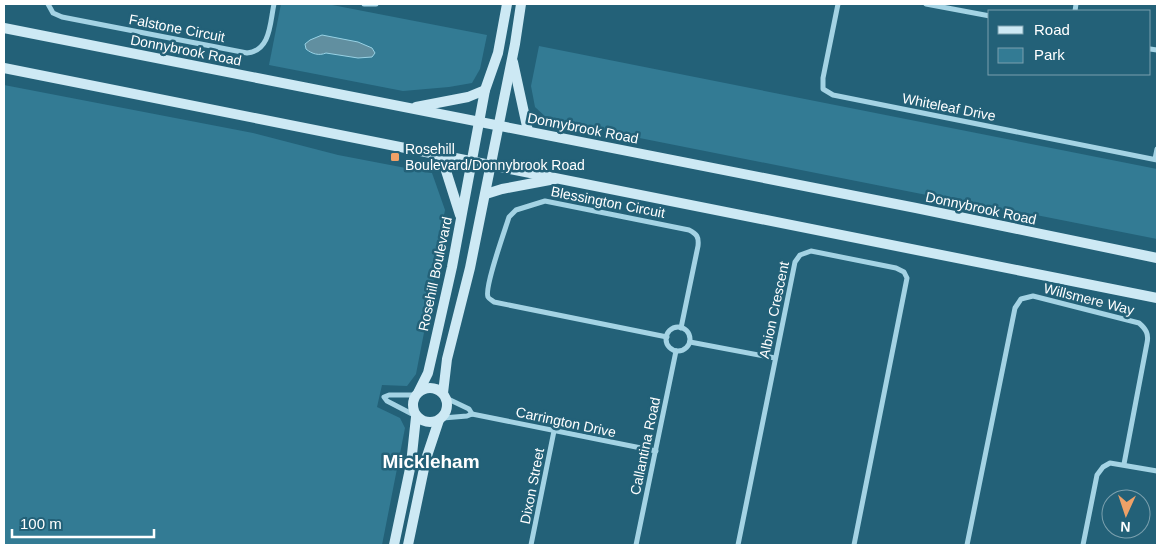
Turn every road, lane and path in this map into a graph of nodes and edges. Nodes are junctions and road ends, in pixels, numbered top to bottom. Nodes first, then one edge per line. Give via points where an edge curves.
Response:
1 (48, 4) edge
2 (274, 4) edge
3 (364, 4) edge
4 (376, 4) edge
5 (507, 4) edge
6 (521, 4) edge
7 (838, 4) edge
8 (926, 4) edge
9 (961, 4) edge
10 (960, 10) junction
11 (988, 16) edge
12 (4, 28) edge
13 (512, 56) junction
14 (4, 68) edge
15 (485, 90) junction
16 (410, 108) junction
17 (479, 122) junction
18 (498, 125) junction
19 (528, 131) junction
20 (1157, 149) edge
21 (441, 154) junction
22 (1156, 159) edge
23 (472, 161) junction
24 (490, 164) junction
25 (560, 178) junction
26 (486, 194) junction
27 (461, 219) junction
28 (1157, 258) edge
29 (1157, 298) edge
30 (681, 328) junction
31 (667, 337) junction
32 (690, 342) junction
33 (676, 351) junction
34 (775, 358) junction
35 (417, 393) junction
36 (445, 395) junction
37 (472, 414) junction
38 (415, 416) junction
39 (441, 419) junction
40 (554, 431) junction
41 (656, 451) junction
42 (1124, 464) junction
43 (1157, 471) edge
44 (394, 545) edge
45 (408, 545) edge
46 (531, 545) edge
47 (636, 545) edge
48 (738, 545) edge
49 (854, 545) edge
50 (967, 545) edge
51 (1083, 545) edge

1 - 2 street, Falstone Circuit via 53,13 62,17 247,53 258,50 265,42
3 - 4 street
5 - 15 main road, Rosehill Boulevard via 498,53
6 - 13 main road, Rosehill Boulevard
7 - 22 street, Whiteleaf Drive via 823,78 823,88 833,95
8 - 10 street
9 - 10 street
10 - 11 street
12 - 16 main road, Donnybrook Road
13 - 18 main road, Rosehill Boulevard
13 - 19 main road
14 - 21 main road
15 - 16 main road via 468,97
15 - 17 main road, Rosehill Boulevard
16 - 17 main road, Donnybrook Road
17 - 18 main road, Donnybrook Road
17 - 23 main road, Rosehill Boulevard
18 - 19 main road, Donnybrook Road
18 - 24 main road, Rosehill Boulevard
19 - 28 main road, Donnybrook Road
20 - 22 street
21 - 23 main road
21 - 27 main road
23 - 24 main road
23 - 27 main road, Rosehill Boulevard
24 - 25 main road
24 - 26 main road, Rosehill Boulevard
25 - 26 main road
25 - 29 main road
26 - 36 main road, Rosehill Boulevard via 446,359
27 - 35 main road, Rosehill Boulevard via 428,373
30 - 31 street via 673,329
30 - 31 street, Blessington Circuit via 699,240 695,232 545,201 511,213 489,282 491,300
30 - 32 street via 688,332
31 - 33 street via 668,345
32 - 33 street via 684,349
32 - 34 street
33 - 41 street, Callantina Road
34 - 48 street, Albion Crescent
34 - 49 street, Albion Crescent via 795,262 803,253 811,251 896,268 906,275
35 - 36 main road via 430,388
35 - 38 main road via 413,406
35 - 38 street via 384,397
36 - 37 street, Carrington Drive
36 - 39 main road via 446,409
37 - 39 street, Carrington Drive
37 - 40 street, Carrington Drive
38 - 39 main road via 426,422
38 - 44 main road via 411,464
39 - 45 main road via 426,459
40 - 41 street, Carrington Drive
40 - 46 street, Dixon Street
41 - 47 street, Callantina Road
42 - 43 street
42 - 50 street, Willsmere Way via 1147,343 1145,328 1139,323 1033,296 1021,299 1015,308
42 - 51 street via 1110,463 1097,475

